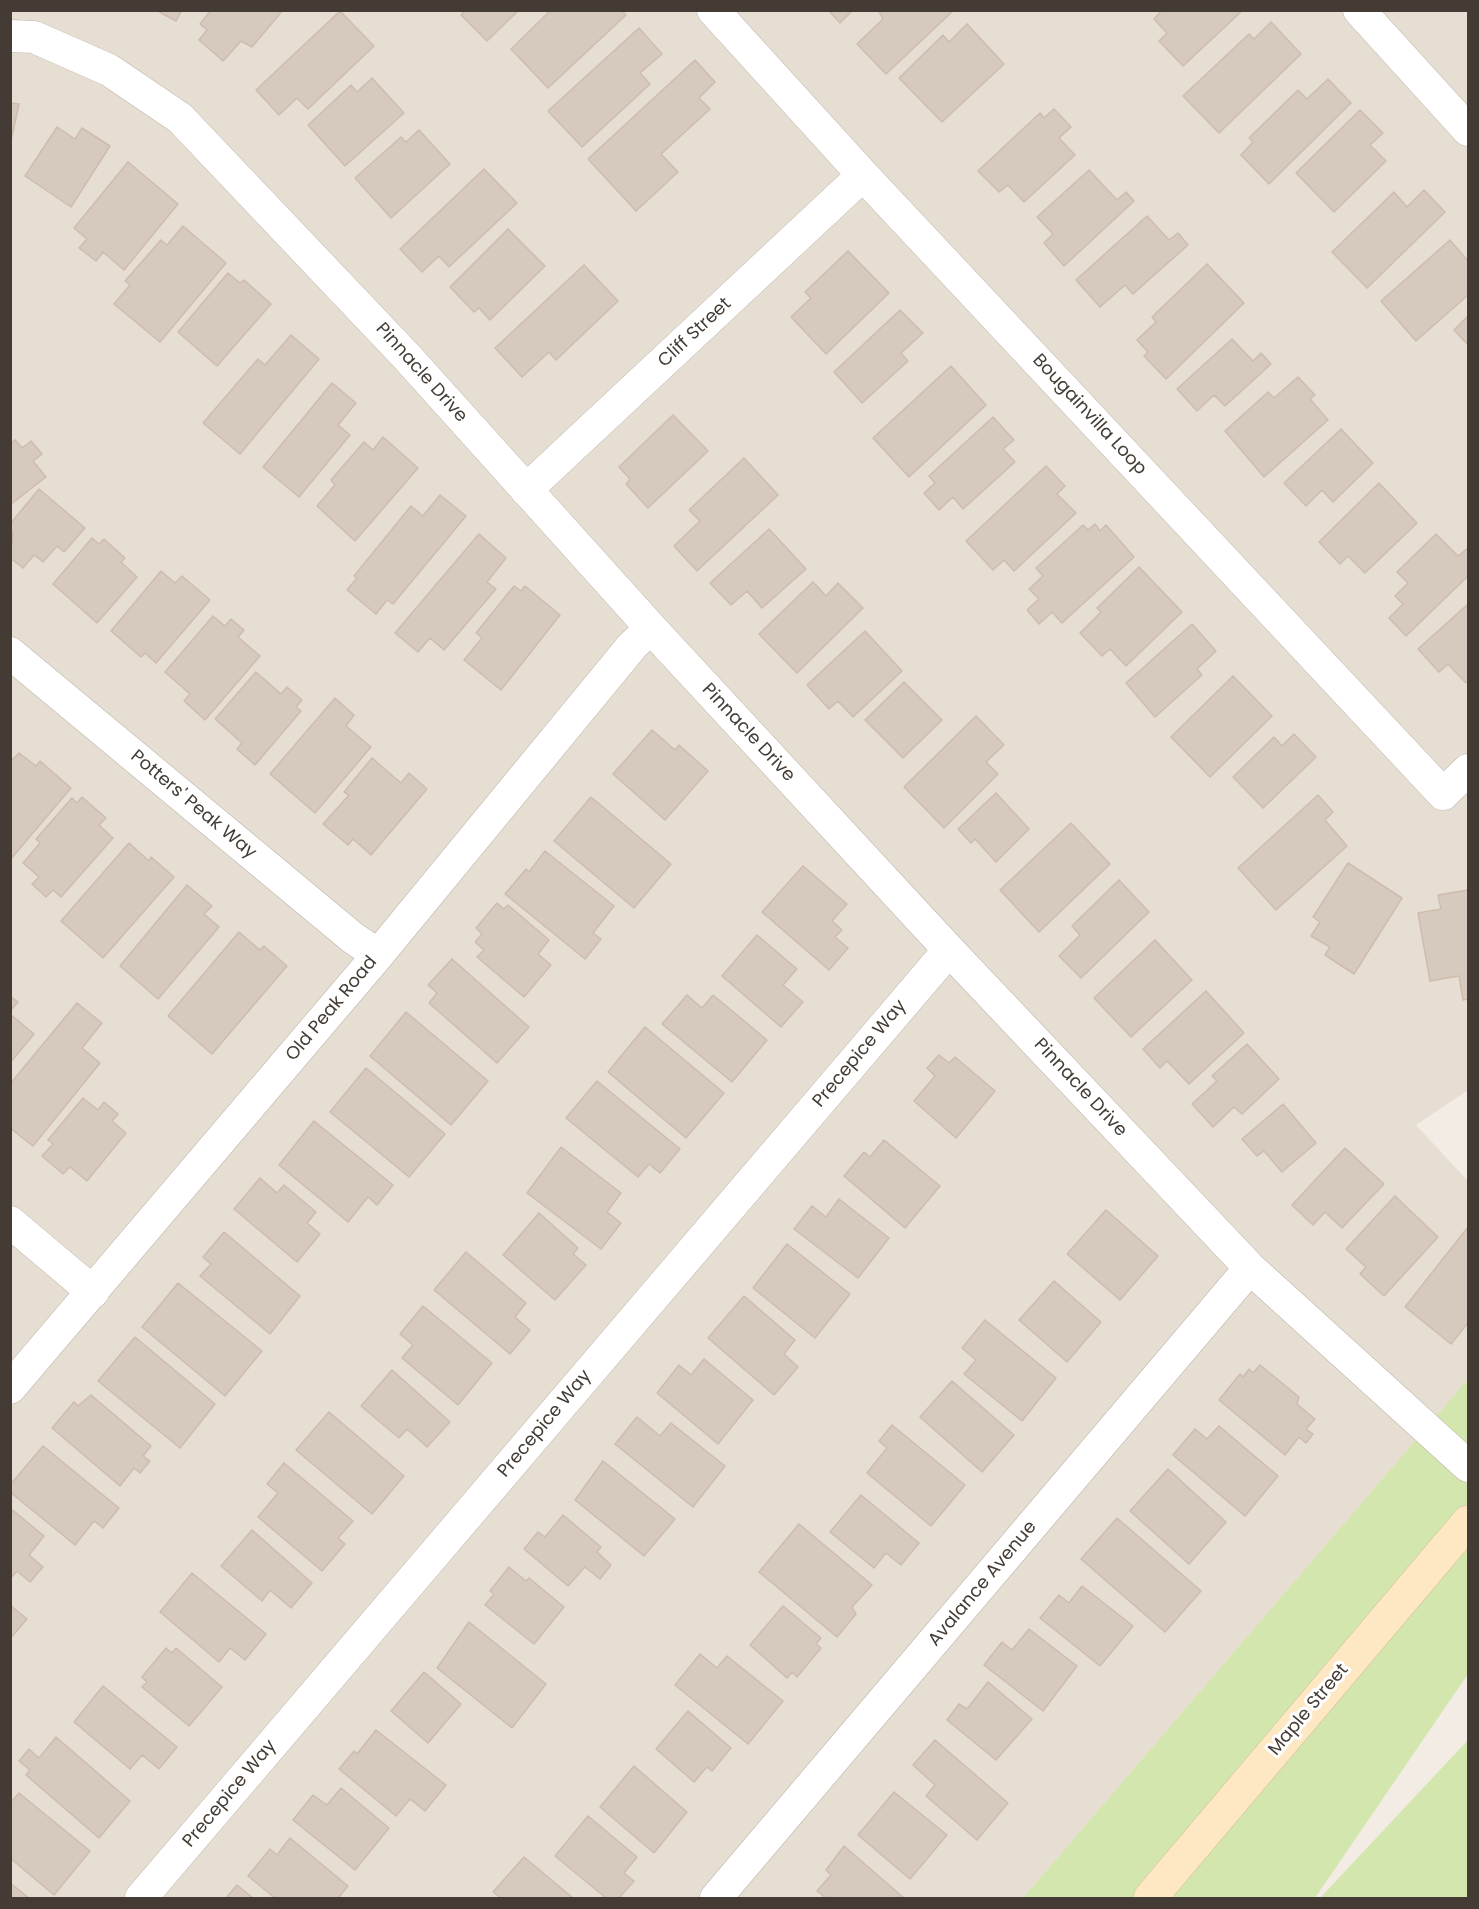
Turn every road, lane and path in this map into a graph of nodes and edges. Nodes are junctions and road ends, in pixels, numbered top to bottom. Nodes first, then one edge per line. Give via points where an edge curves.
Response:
1 (713, 10) edge
2 (1359, 10) edge
3 (10, 36) edge
4 (1468, 130) edge
5 (863, 175) junction
6 (526, 490) junction
7 (651, 628) junction
8 (10, 653) edge
9 (1468, 770) edge
10 (949, 950) junction
11 (378, 955) junction
12 (10, 1222) edge
13 (1250, 1268) junction
14 (93, 1292) junction
15 (10, 1388) edge
16 (1468, 1466) edge
17 (1468, 1522) edge
18 (141, 1899) edge
19 (716, 1899) edge
20 (1150, 1899) edge

1 - 5 street, Bougainvilla Loop
2 - 4 street
3 - 6 street, Pinnacle Drive via 34,38 110,70 180,118 407,357
5 - 6 street, Cliff Street
5 - 9 street, Bougainvilla Loop via 1443,794
6 - 7 street, Pinnacle Drive
7 - 10 street, Pinnacle Drive
7 - 11 street, Old Peak Road via 632,646
8 - 11 street, Potters' Peak Way
10 - 13 street, Pinnacle Drive
10 - 18 street, Precepice Way
11 - 14 street, Old Peak Road
12 - 14 street
13 - 16 street, Pinnacle Drive
13 - 19 street, Avalance Avenue
14 - 15 street, Old Peak Road
17 - 20 street, Maple Street

